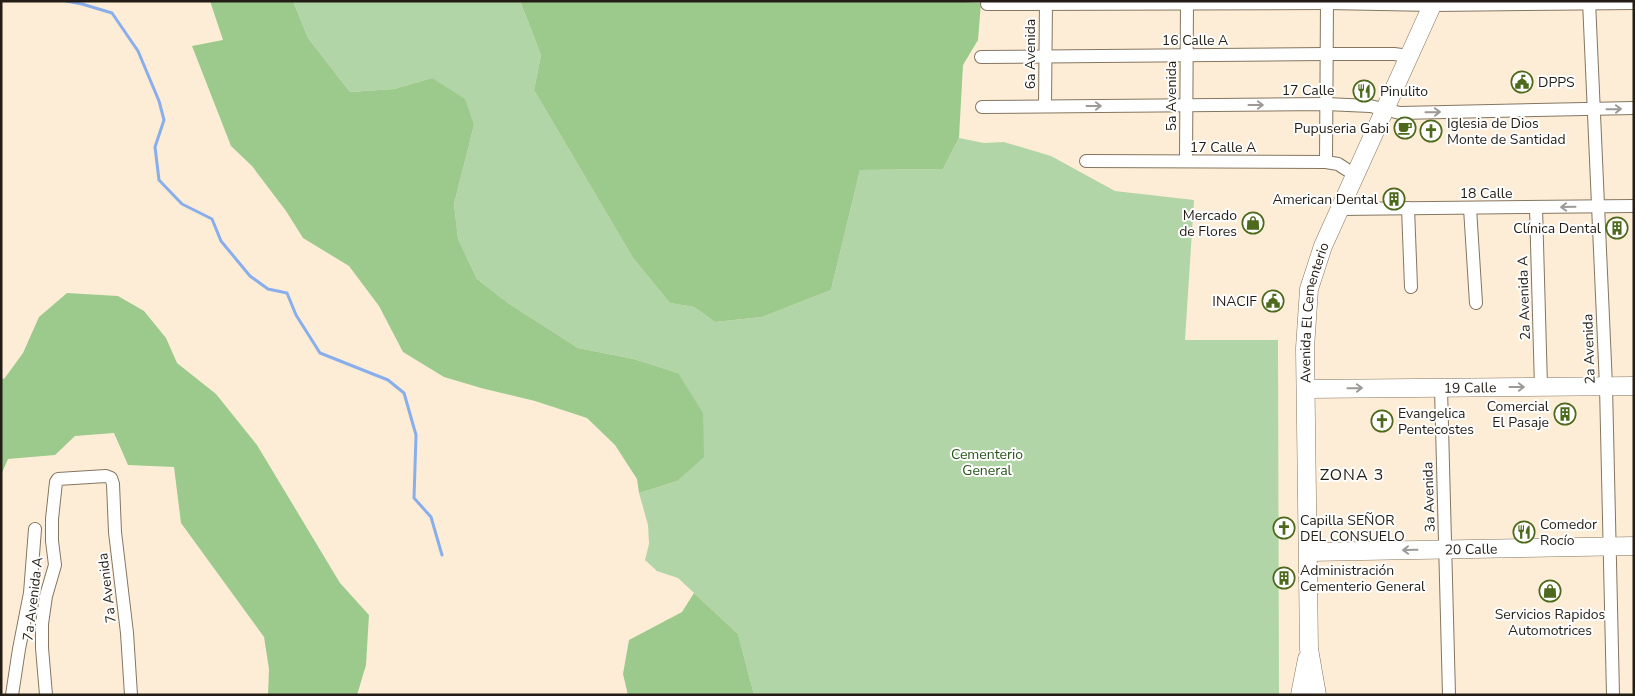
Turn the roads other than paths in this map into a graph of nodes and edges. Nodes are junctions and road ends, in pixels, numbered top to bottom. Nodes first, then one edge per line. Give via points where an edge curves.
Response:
1 (1327, 2) edge
2 (1589, 2) edge
3 (1046, 3) edge
4 (1187, 3) edge
5 (1434, 3) edge
6 (1535, 3) edge
7 (988, 4) dead end
8 (1634, 4) edge
9 (1326, 54) junction
10 (1186, 55) junction
11 (1045, 56) junction
12 (1409, 56) junction
13 (981, 57) dead end
14 (1326, 104) junction
15 (1186, 105) junction
16 (1045, 106) junction
17 (982, 107) dead end
18 (1634, 108) edge
19 (1594, 109) junction
20 (1384, 110) junction
21 (1086, 161) dead end
22 (1186, 162) junction
23 (1326, 162) junction
24 (1355, 175) junction
25 (1598, 206) junction
26 (1634, 206) edge
27 (1536, 207) junction
28 (1408, 208) junction
29 (1470, 208) junction
30 (1339, 209) junction
31 (1411, 287) dead end
32 (1476, 302) dead end
33 (1606, 386) junction
34 (1634, 386) edge
35 (1541, 387) junction
36 (1441, 388) junction
37 (1306, 389) junction
38 (58, 479) joint
39 (34, 535) dead end
40 (1610, 546) junction
41 (1634, 546) edge
42 (1446, 550) junction
43 (1309, 552) junction
44 (1309, 649) junction
45 (12, 695) edge
46 (46, 695) edge
47 (131, 695) edge
48 (1300, 695) edge
49 (1318, 695) edge
50 (1450, 695) edge
51 (1613, 695) edge

1 - 4 street
1 - 5 street
1 - 9 street
2 - 6 street
2 - 8 street
2 - 19 street, 2a Avenida
3 - 4 street
3 - 7 street
3 - 11 street, 6a Avenida
4 - 10 street, 5a Avenida
5 - 6 street
5 - 12 main road, Avenida El Cementerio
9 - 10 street, 16 Calle A
9 - 12 street, 16 Calle A
9 - 14 street
10 - 11 street, 16 Calle A
10 - 15 street, 5a Avenida
11 - 13 street, 16 Calle A
11 - 16 street, 6a Avenida
12 - 20 main road, Avenida El Cementerio
15 -> 14 street, 17 Calle
14 - 20 street, 17 Calle via 1370,106
14 - 23 street
16 -> 15 street, 17 Calle
15 - 22 street, 5a Avenida
16 - 17 street, 17 Calle
19 -> 18 street, 17 Calle
20 -> 19 street, 17 Calle via 1400,113
19 - 25 street, 2a Avenida
20 - 24 main road, Avenida El Cementerio
21 - 22 street, 17 Calle A
22 - 23 street, 17 Calle A
23 - 24 street, 17 Calle A via 1338,164
24 - 30 main road, Avenida El Cementerio
25 - 26 street, 18 Calle
25 -> 27 street, 18 Calle
25 - 33 street, 2a Avenida
27 - 29 street, 18 Calle
27 - 35 street, 2a Avenida A
28 - 29 street, 18 Calle
28 - 30 street, 18 Calle
28 - 31 street
29 - 32 street
30 - 37 main road, Avenida El Cementerio via 1322,246 1309,289
33 - 34 main road, 19 Calle
33 - 35 main road, 19 Calle
33 - 40 street, 2a Avenida
36 -> 35 main road, 19 Calle
37 -> 36 main road, 19 Calle
36 - 42 street, 3a Avenida
37 - 43 main road, Avenida El Cementerio
38 - 46 street, 7a Avenida A via 52,518 55,565 42,624
38 - 47 street, 7a Avenida via 111,478
39 - 45 street via 30,593
40 - 41 main road, 20 Calle
40 - 42 main road, 20 Calle
40 - 51 street, 2a Avenida
42 -> 43 main road, 20 Calle
42 - 50 street, 3a Avenida
43 - 44 main road, Avenida El Cementerio
44 - 48 main road, Avenida El Cementerio
44 - 49 main road, Avenida El Cementerio

